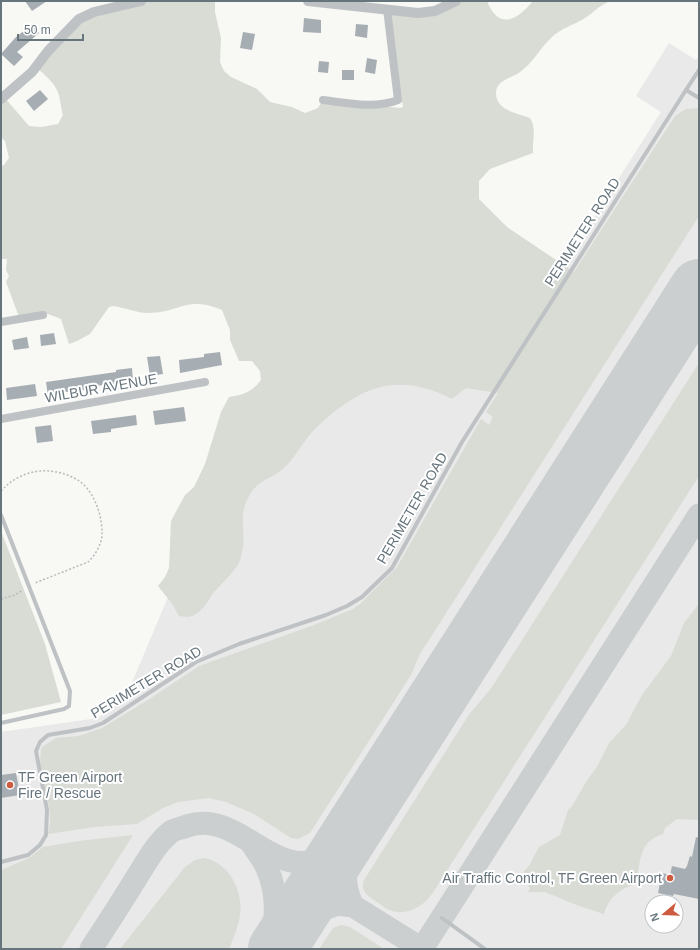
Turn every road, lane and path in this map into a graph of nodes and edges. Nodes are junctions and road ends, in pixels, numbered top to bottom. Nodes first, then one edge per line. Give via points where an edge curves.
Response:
1 (141, 1) edge
2 (308, 1) edge
3 (456, 1) edge
4 (387, 9) junction
5 (699, 70) edge
6 (686, 90) junction
7 (699, 98) edge
8 (1, 99) edge
9 (323, 100) dead end
10 (43, 315) dead end
11 (1, 322) edge
12 (205, 382) dead end
13 (1, 419) edge
14 (1, 491) edge
15 (1, 515) edge
16 (30, 585) junction
17 (1, 599) edge
18 (1, 723) edge
19 (1, 862) edge
20 (442, 918) dead end
21 (485, 949) edge

1 - 8 street via 94,12 79,19 32,72
2 - 4 street
3 - 4 street via 435,11 418,13
4 - 9 street via 398,100 382,104
5 - 6 lane, PERIMETER ROAD
6 - 7 lane
6 - 19 lane, PERIMETER ROAD via 470,429 392,568 362,597 347,606 196,662 103,723 90,728 48,735 40,742 36,751 47,810 46,835 40,845 28,855
10 - 11 street
12 - 13 street, WILBUR AVENUE
14 - 16 path via 24,473 48,469 77,479 89,491 100,512 103,534 94,557 88,562
15 - 16 lane
16 - 17 path via 15,595
16 - 18 lane via 70,691 69,706 55,712
20 - 21 lane

